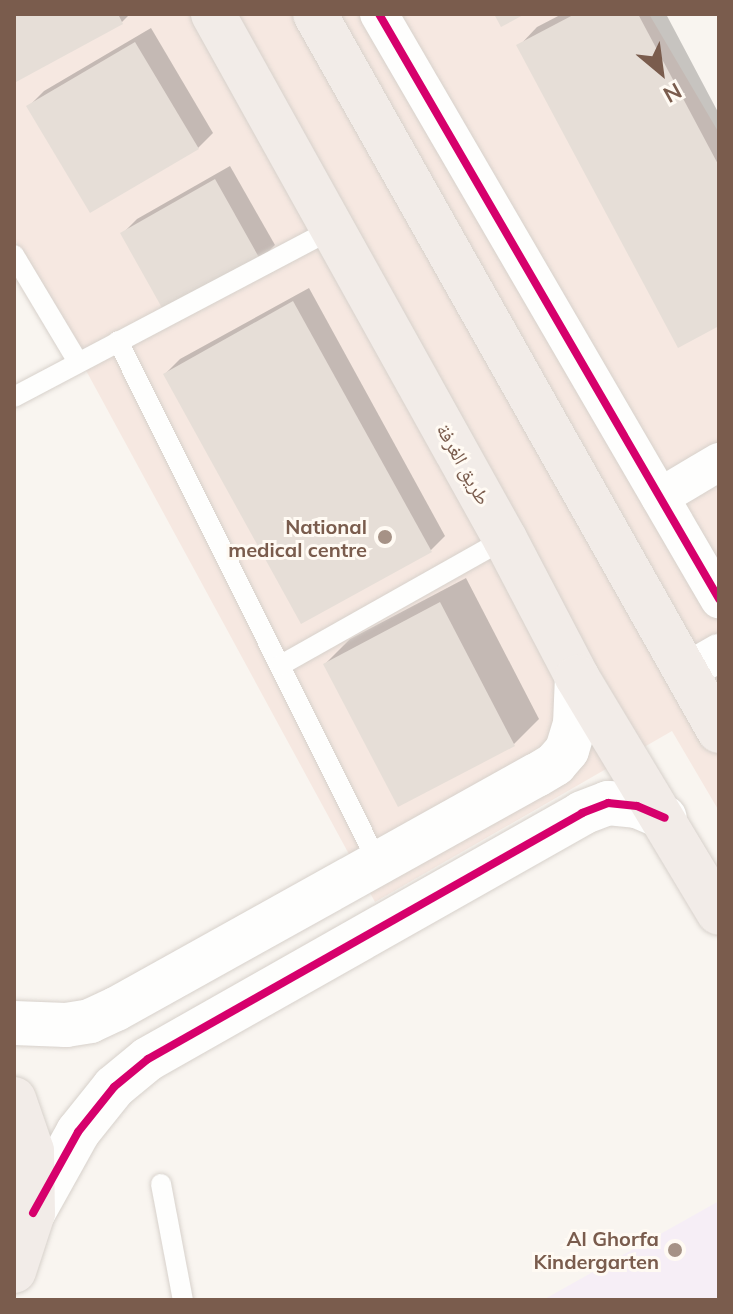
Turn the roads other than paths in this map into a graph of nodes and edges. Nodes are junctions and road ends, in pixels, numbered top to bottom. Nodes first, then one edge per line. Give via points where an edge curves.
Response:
1 (213, 14) edge
2 (315, 14) edge
3 (379, 14) edge
4 (333, 229) junction
5 (14, 255) edge
6 (118, 341) junction
7 (78, 362) junction
8 (14, 397) edge
9 (719, 462) edge
10 (660, 497) junction
11 (505, 539) junction
12 (719, 599) edge
13 (702, 662) edge
14 (281, 665) junction
15 (577, 677) junction
16 (719, 731) edge
17 (665, 818) junction
18 (378, 863) junction
19 (719, 913) edge
20 (14, 1023) edge
21 (14, 1099) edge
22 (161, 1184) dead end
23 (33, 1213) junction
24 (15, 1280) edge
25 (183, 1300) edge

1 - 4 highway, طريق الغرفة
2 - 13 highway
3 - 10 street
4 - 6 lane
4 - 11 highway, طريق الغرفة
5 - 7 lane
6 - 7 lane
6 - 14 lane
7 - 8 lane
9 - 10 street
10 - 12 street
11 - 14 lane
11 - 15 highway, طريق الغرفة
13 - 16 highway
14 - 18 lane
15 - 17 highway, طريق الغرفة
15 - 18 street via 575,724 567,750 555,764
17 - 19 highway, طريق الغرفة
17 - 23 street via 637,806 608,803 582,813 148,1059 114,1087 78,1132
18 - 20 street via 90,1021
21 - 23 highway via 32,1151
22 - 25 lane
23 - 24 highway

